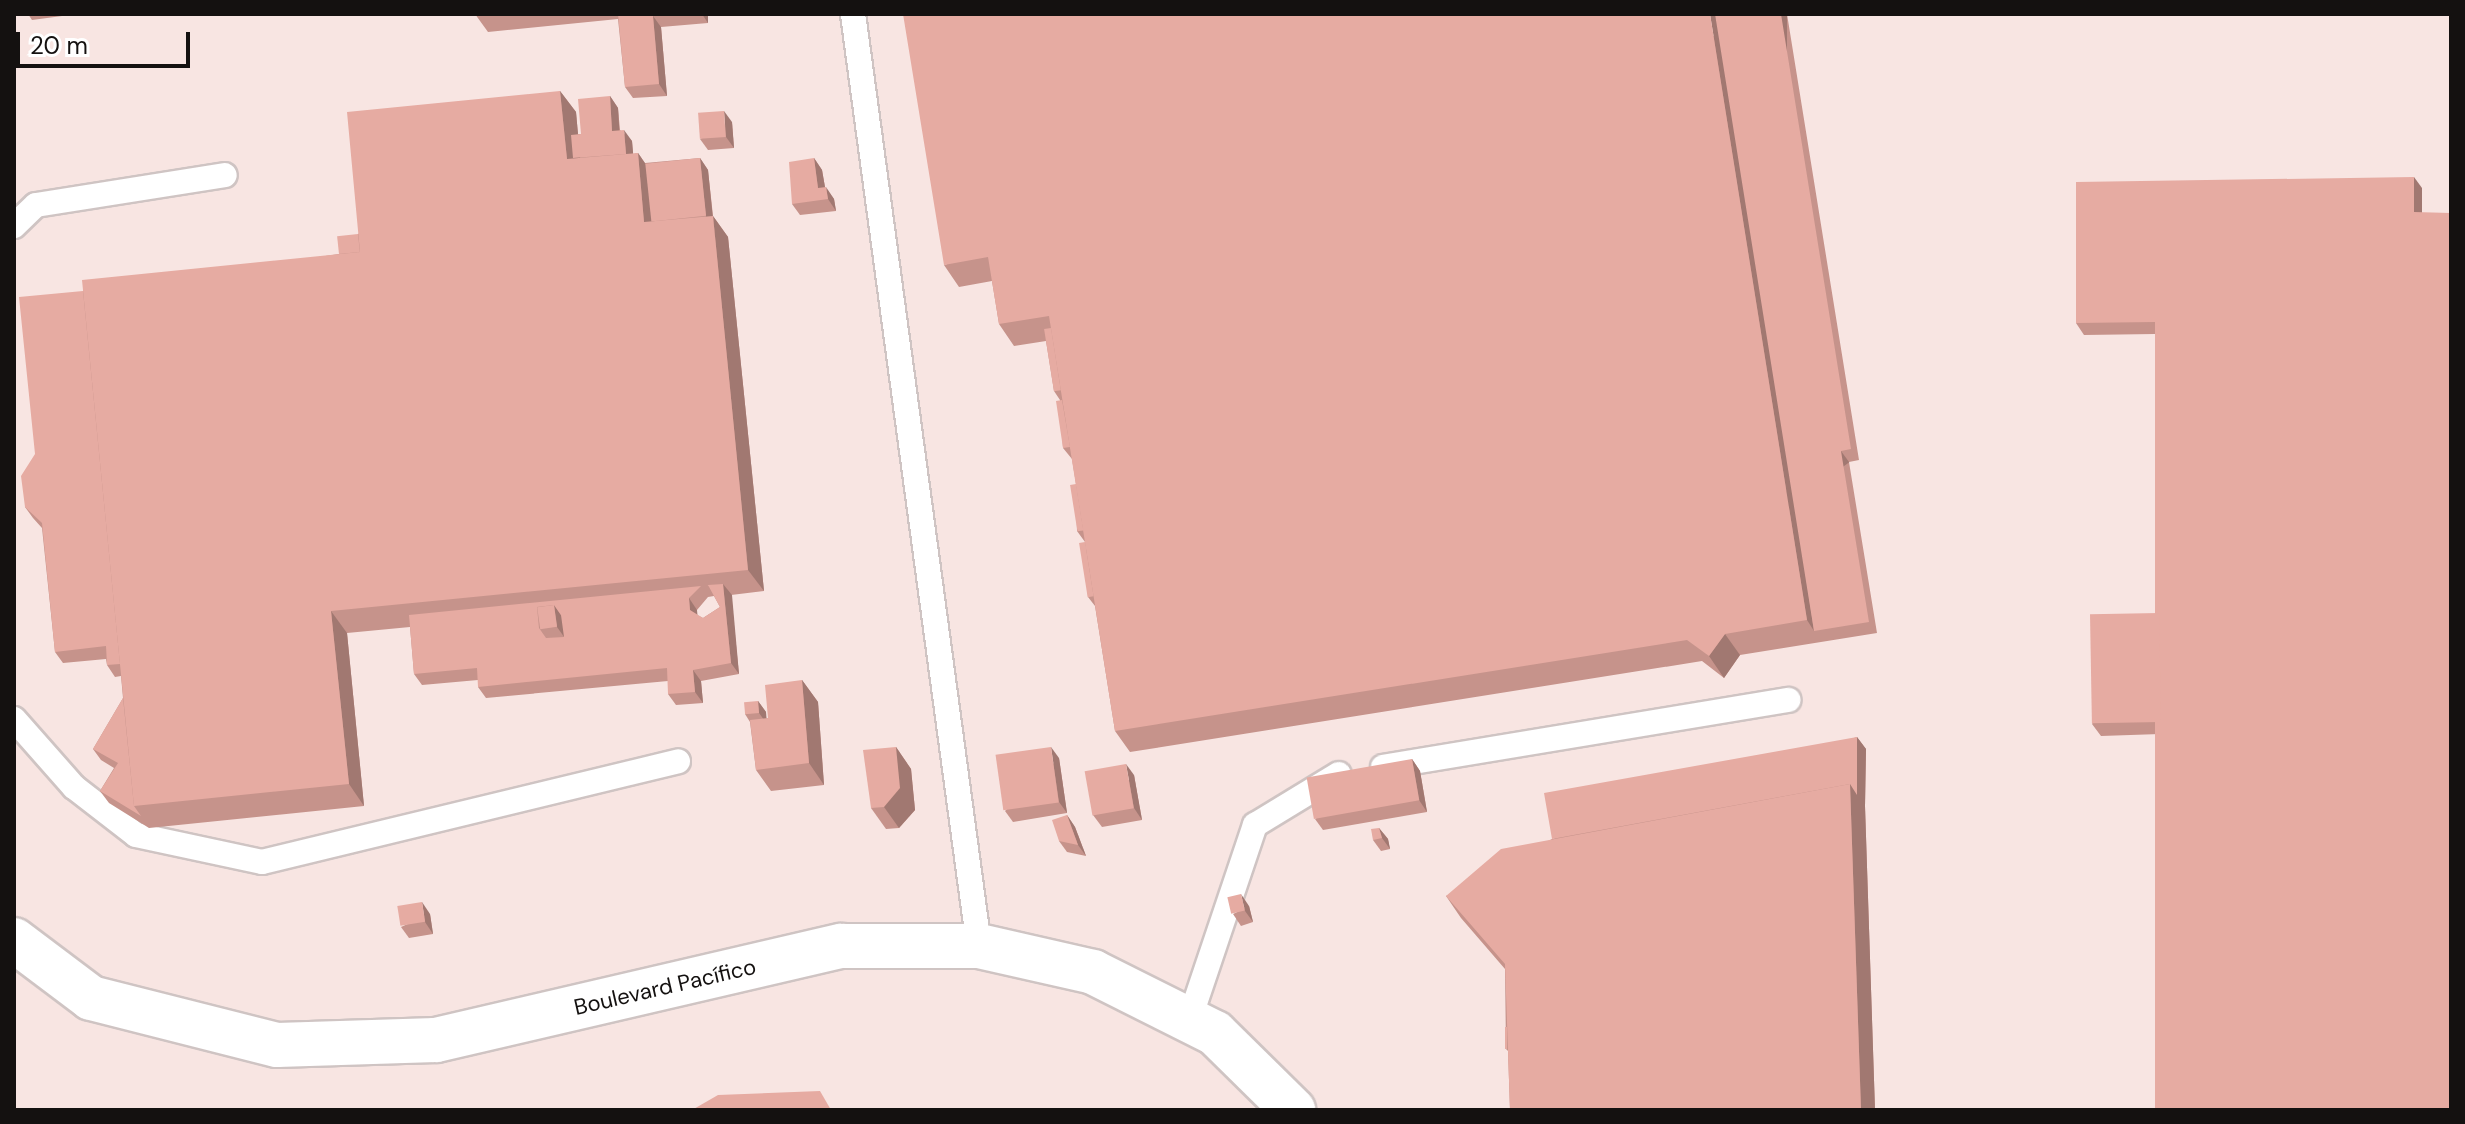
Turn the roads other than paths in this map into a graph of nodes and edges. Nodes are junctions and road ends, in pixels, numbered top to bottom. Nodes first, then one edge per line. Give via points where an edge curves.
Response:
1 (853, 14) edge
2 (225, 175) dead end
3 (14, 226) edge
4 (1788, 700) dead end
5 (14, 719) edge
6 (678, 761) dead end
7 (14, 940) edge
8 (979, 946) junction
9 (1189, 1021) junction
10 (1293, 1110) edge

1 - 8 lane
2 - 3 lane via 36,205
4 - 9 lane via 1327,776 1255,825
5 - 6 lane via 74,787 136,835 262,862
7 - 8 main road, Boulevard Pacífico via 91,998 277,1045 436,1040 841,946
8 - 9 main road, Boulevard Pacífico via 1093,972
9 - 10 main road, Boulevard Pacífico via 1215,1033

